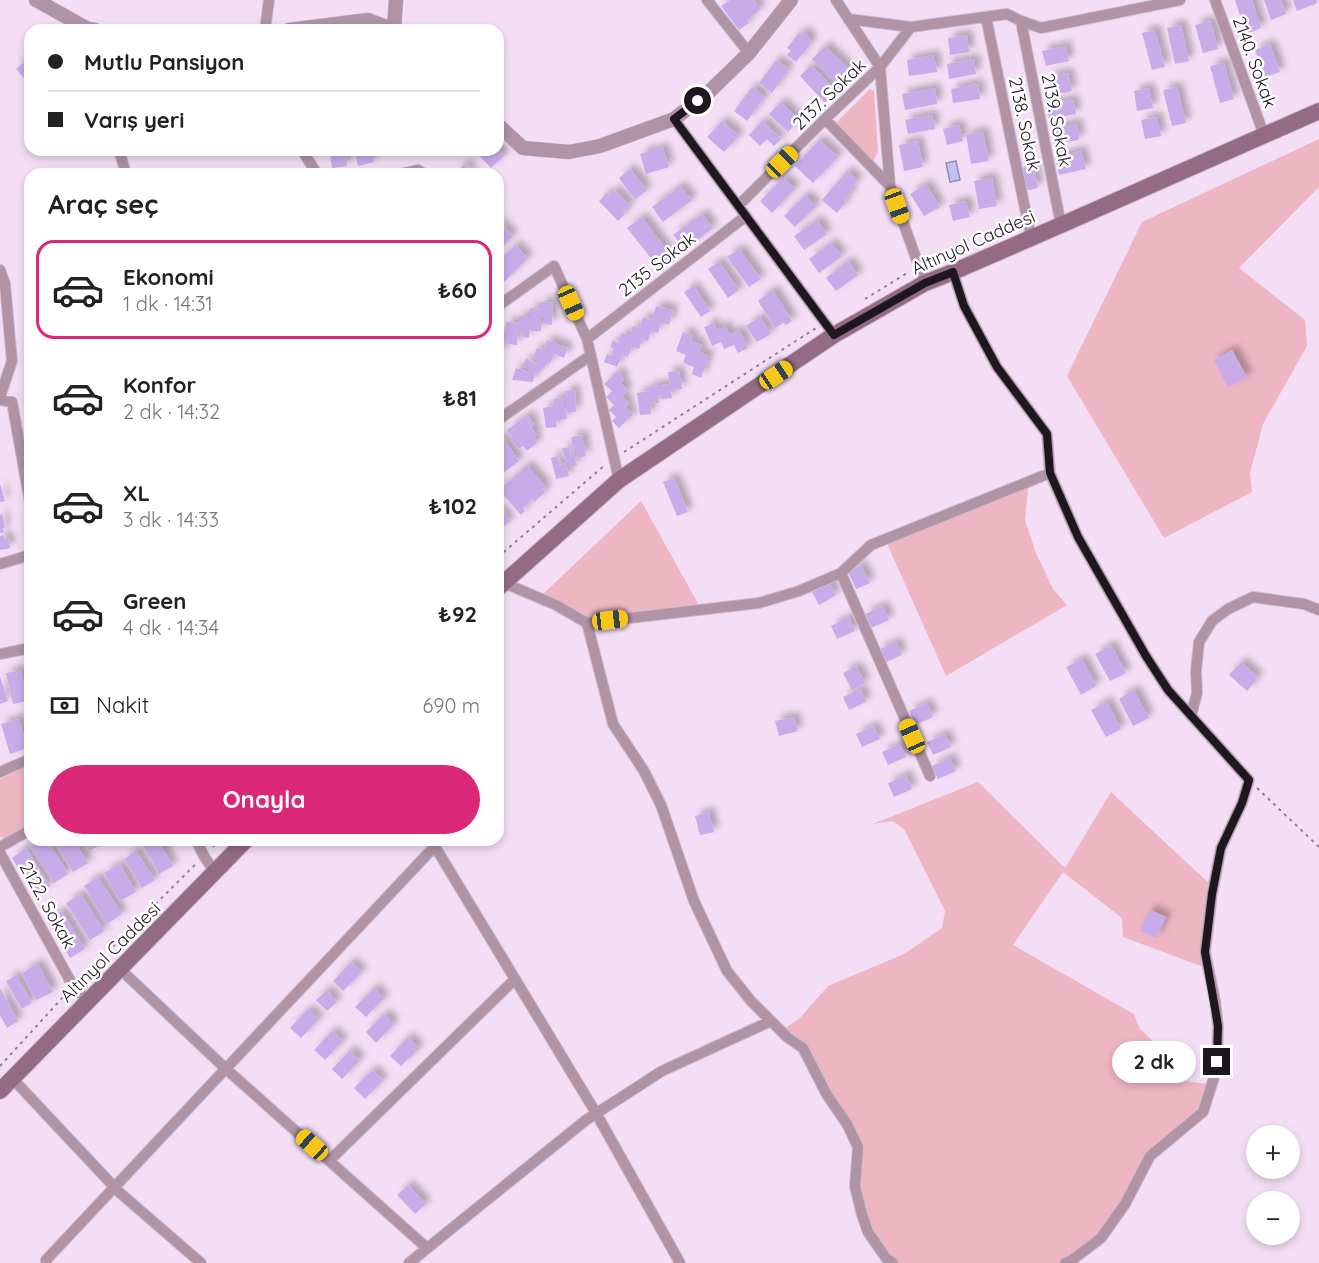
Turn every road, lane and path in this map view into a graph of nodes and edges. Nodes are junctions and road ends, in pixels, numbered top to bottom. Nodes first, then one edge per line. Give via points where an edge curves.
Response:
1 (36, 0) edge
2 (269, 0) edge
3 (396, 0) edge
4 (707, 0) edge
5 (791, 0) edge
6 (836, 0) edge
7 (1180, 0) edge
8 (1215, 0) edge
9 (986, 17) junction
10 (848, 19) junction
11 (1020, 21) junction
12 (79, 24) edge
13 (266, 24) edge
14 (336, 24) edge
15 (378, 24) edge
16 (394, 24) edge
17 (911, 27) junction
18 (749, 53) junction
19 (880, 67) junction
20 (1319, 111) edge
21 (674, 119) junction
22 (825, 119) junction
23 (504, 130) edge
24 (1264, 135) junction
25 (890, 186) junction
26 (738, 206) junction
27 (746, 216) junction
28 (1061, 225) junction
29 (1031, 238) junction
30 (0, 270) edge
31 (953, 272) junction
32 (925, 283) junction
33 (504, 301) edge
34 (834, 335) junction
35 (587, 339) junction
36 (591, 355) junction
37 (0, 399) edge
38 (504, 416) edge
39 (24, 469) edge
40 (1050, 473) junction
41 (619, 480) junction
42 (24, 557) edge
43 (0, 564) edge
44 (841, 573) junction
45 (504, 583) edge
46 (504, 587) edge
47 (1319, 610) edge
48 (587, 623) junction
49 (24, 649) edge
50 (0, 654) edge
51 (1191, 716) junction
52 (24, 762) edge
53 (0, 772) edge
54 (930, 776) dead end
55 (1249, 780) junction
56 (24, 833) edge
57 (199, 846) edge
58 (213, 846) edge
59 (240, 846) edge
60 (430, 846) edge
61 (435, 846) edge
62 (0, 847) edge
63 (1319, 847) edge
64 (0, 853) edge
65 (204, 856) junction
66 (215, 873) junction
67 (120, 969) junction
68 (515, 979) junction
69 (73, 986) junction
70 (88, 1001) junction
71 (771, 1021) junction
72 (0, 1066) edge
73 (225, 1068) junction
74 (3, 1086) edge
75 (596, 1113) junction
76 (329, 1161) junction
77 (114, 1186) junction
78 (427, 1248) junction
79 (46, 1263) edge
80 (201, 1263) edge
81 (409, 1263) edge
82 (680, 1263) edge
83 (893, 1263) edge
84 (1065, 1263) edge

1 - 12 street
2 - 13 street
3 - 16 street
4 - 18 street
5 - 18 street
6 - 10 street
7 - 11 street via 1041,28
8 - 24 street, 2140. Sokak
9 - 11 street via 1007,14
9 - 17 street
9 - 29 street, 2138. Sokak
10 - 17 street
10 - 19 street
11 - 28 street, 2139. Sokak
14 - 15 street via 368,20
17 - 19 street, 2137. Sokak
18 - 21 street
19 - 22 street, 2137. Sokak
19 - 25 street
20 - 24 main road, Altınyol Caddesi
21 - 23 street via 600,146 569,152 524,148
21 - 26 street
22 - 25 street
22 - 26 street, 2137. Sokak
24 - 28 main road, Altınyol Caddesi
25 - 32 street
26 - 27 street
27 - 34 street
27 - 35 street, 2135 Sokak
28 - 29 main road, Altınyol Caddesi
29 - 31 main road, Altınyol Caddesi
30 - 37 street via 5,284 12,361
31 - 32 main road, Altınyol Caddesi
31 - 40 street via 964,306 997,367 1047,434
32 - 34 main road, Altınyol Caddesi
33 - 35 street via 554,266
34 - 41 main road, Altınyol Caddesi
35 - 36 street
36 - 38 street
36 - 41 street
37 - 39 street via 12,402
40 - 44 street via 871,545
40 - 51 street via 1078,537 1146,656
41 - 45 main road, Altınyol Caddesi
42 - 43 street
44 - 48 street via 759,603
44 - 54 street
46 - 48 street via 556,605
47 - 51 street via 1253,597 1212,621 1199,642 1197,693
48 - 71 street via 613,724 661,805 694,901 727,971
49 - 50 street
51 - 55 street
52 - 53 street
55 - 63 path
55 - 84 street via 1221,848 1212,894 1205,952 1218,1026 1217,1068 1203,1112 1150,1156 1125,1204 1101,1238
56 - 62 street
57 - 65 street
58 - 65 path
59 - 66 main road, Altınyol Caddesi
60 - 73 street
61 - 68 street
64 - 69 street, 2122. Sokak
65 - 66 street
65 - 69 path
66 - 67 main road, Altınyol Caddesi
67 - 70 main road, Altınyol Caddesi
67 - 73 street
68 - 75 street
68 - 76 street
69 - 70 street, 2122. Sokak
69 - 72 path
70 - 74 main road, Altınyol Caddesi
71 - 75 street via 662,1071
71 - 83 street via 803,1048 847,1124 858,1147 855,1186 862,1215 868,1232
73 - 76 street
73 - 77 street
74 - 77 street
75 - 78 street
75 - 82 street
76 - 78 street
77 - 79 street
77 - 80 street
78 - 81 street

